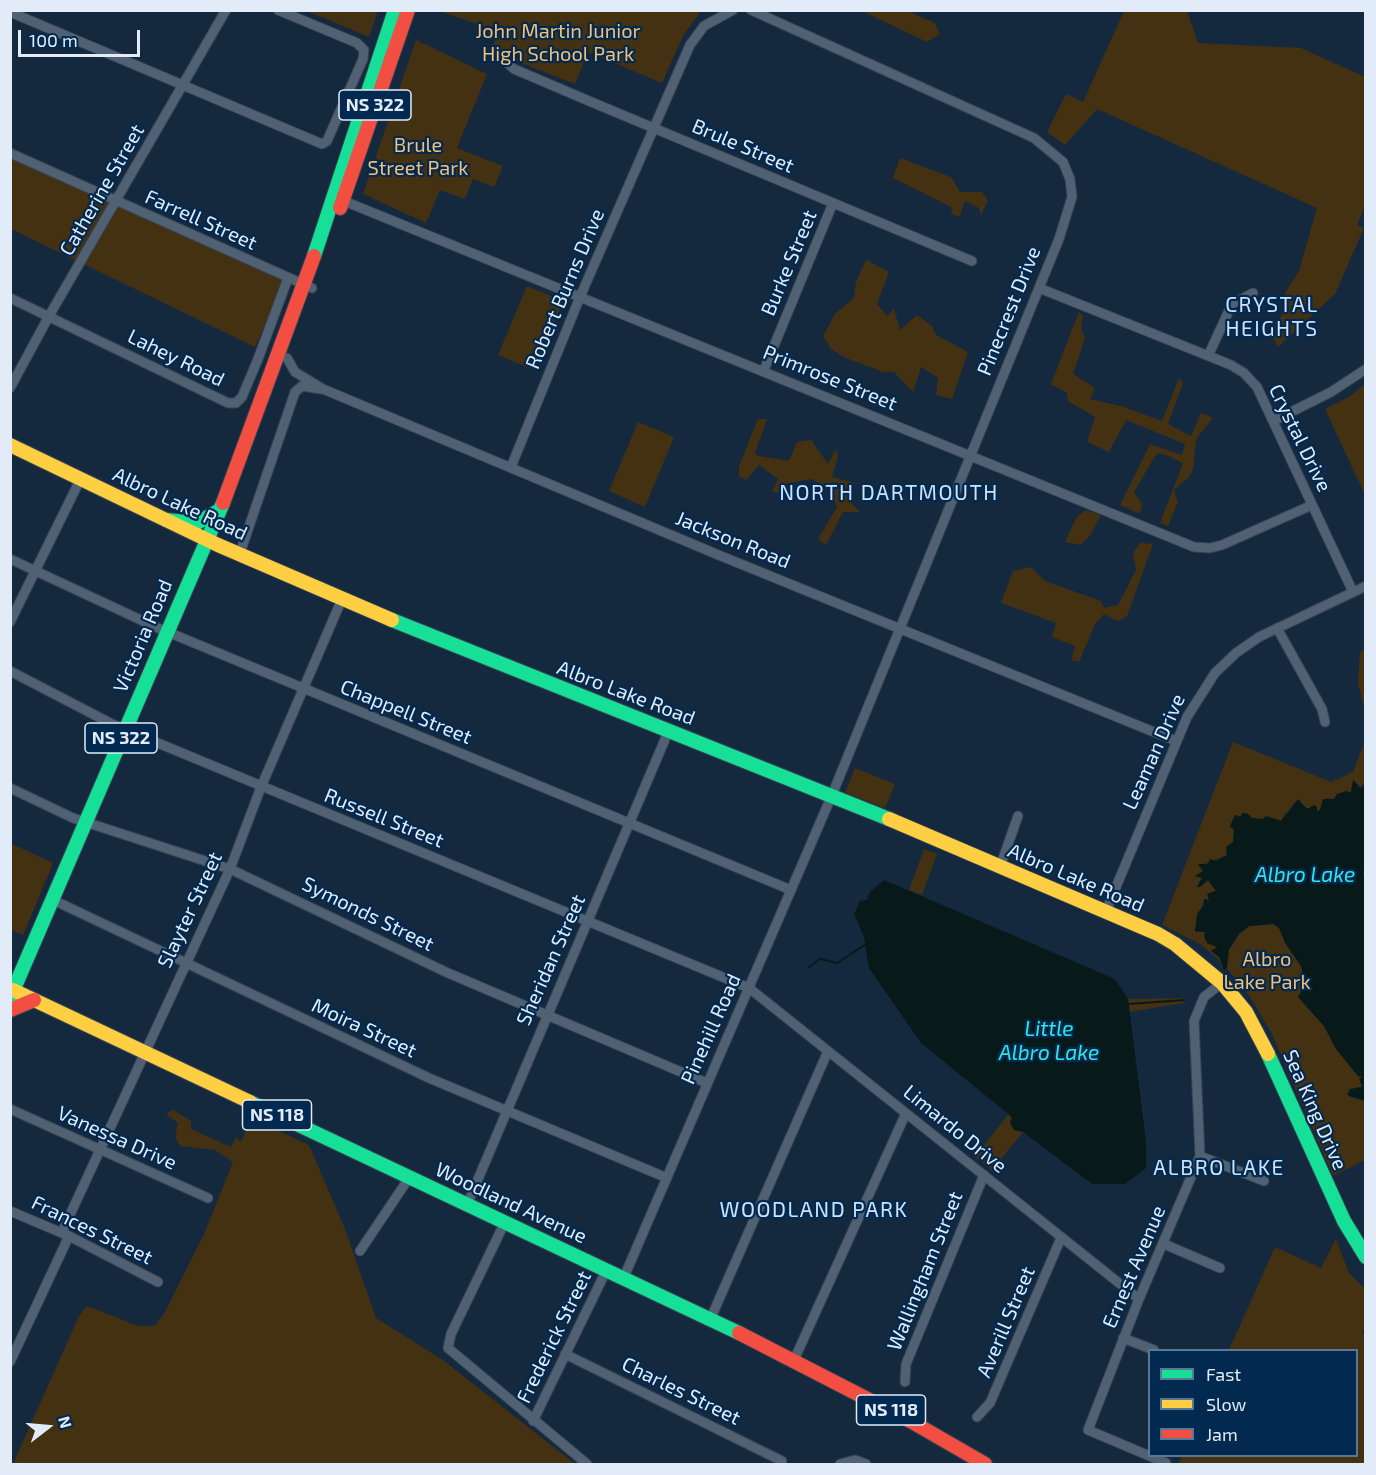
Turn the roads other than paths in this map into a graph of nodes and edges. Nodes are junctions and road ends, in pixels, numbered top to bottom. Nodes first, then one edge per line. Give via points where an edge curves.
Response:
1 (226, 10) edge
2 (278, 10) edge
3 (395, 10) edge
4 (408, 10) edge
5 (733, 10) edge
6 (751, 10) edge
7 (10, 12) edge
8 (503, 60) dead end
9 (185, 84) junction
10 (654, 127) junction
11 (10, 153) edge
12 (338, 199) junction
13 (117, 201) junction
14 (833, 203) junction
15 (972, 261) dead end
16 (288, 279) junction
17 (308, 287) junction
18 (1039, 288) junction
19 (1253, 293) dead end
20 (580, 297) junction
21 (10, 298) edge
22 (49, 316) junction
23 (1208, 356) junction
24 (287, 358) junction
25 (1365, 369) edge
26 (764, 370) junction
27 (10, 388) edge
28 (323, 389) junction
29 (1273, 421) junction
30 (10, 445) edge
31 (969, 455) junction
32 (511, 466) junction
33 (81, 478) junction
34 (229, 489) junction
35 (1312, 505) junction
36 (218, 511) junction
37 (166, 520) junction
38 (207, 539) junction
39 (240, 554) junction
40 (10, 559) edge
41 (35, 571) junction
42 (1365, 586) edge
43 (1353, 592) junction
44 (342, 599) junction
45 (10, 622) edge
46 (899, 626) junction
47 (1277, 628) junction
48 (167, 632) junction
49 (10, 671) edge
50 (304, 690) junction
51 (1325, 722) dead end
52 (125, 729) junction
53 (669, 730) junction
54 (1176, 741) junction
55 (261, 787) junction
56 (10, 788) edge
57 (832, 795) junction
58 (1018, 816) dead end
59 (84, 821) junction
60 (630, 825) junction
61 (1000, 867) junction
62 (230, 868) junction
63 (791, 890) junction
64 (51, 899) junction
65 (1106, 911) junction
66 (588, 921) junction
67 (185, 964) junction
68 (1222, 983) junction
69 (749, 988) junction
70 (12, 994) edge
71 (34, 1000) junction
72 (10, 1010) edge
73 (546, 1016) junction
74 (144, 1051) junction
75 (828, 1051) junction
76 (707, 1083) junction
77 (10, 1109) edge
78 (508, 1112) junction
79 (906, 1113) junction
80 (99, 1150) junction
81 (1200, 1156) junction
82 (984, 1175) junction
83 (409, 1178) junction
84 (667, 1179) junction
85 (1264, 1181) dead end
86 (208, 1198) dead end
87 (467, 1205) junction
88 (10, 1211) edge
89 (505, 1222) junction
90 (66, 1234) junction
91 (1061, 1238) junction
92 (1164, 1244) junction
93 (360, 1251) dead end
94 (1365, 1257) edge
95 (1220, 1268) dead end
96 (607, 1269) junction
97 (624, 1277) junction
98 (158, 1282) dead end
99 (1139, 1299) junction
100 (711, 1320) junction
101 (1123, 1338) junction
102 (1151, 1349) edge
103 (565, 1354) junction
104 (794, 1360) junction
105 (10, 1362) edge
106 (905, 1382) dead end
107 (977, 1417) dead end
108 (533, 1421) junction
109 (1148, 1455) edge
110 (1152, 1457) edge
111 (782, 1461) dead end
112 (1166, 1463) edge
113 (587, 1464) edge
114 (840, 1464) edge
115 (866, 1464) edge
116 (985, 1464) edge

1 - 9 street, Catherine Street
2 - 9 street via 357,43 364,50 327,141 322,144
3 - 12 main road, Victoria Road / NS 322 via 337,182
4 - 12 main road, Victoria Road / NS 322
5 - 10 street via 699,31
6 - 18 street, Pinecrest Drive via 1034,138 1053,151 1063,162 1072,197
7 - 9 street
8 - 10 street, Brule Street via 514,69
9 - 13 street, Catherine Street
10 - 14 street, Brule Street
10 - 20 street, Robert Burns Drive
11 - 13 street, Farrell Street
12 - 17 main road, Victoria Road / NS 322
12 - 20 street, Primrose Street
13 - 16 street, Farrell Street
13 - 22 street, Catherine Street
14 - 15 street, Brule Street
14 - 26 street, Burke Street
16 - 17 street, Farrell Street
16 - 22 street, Lahey Road via 258,359 236,403 228,403
17 - 24 main road, Victoria Road / NS 322
17 - 34 main road, Victoria Road / NS 322
18 - 23 street, Crystal Drive
18 - 31 street, Pinecrest Drive
19 - 23 street via 1232,304
20 - 26 street, Primrose Street
20 - 32 street, Robert Burns Drive
21 - 22 street, Lahey Road
22 - 27 street, Catherine Street
23 - 29 street, Crystal Drive via 1244,373 1257,387
24 - 28 street, Jackson Road via 295,372
24 - 34 main road, Victoria Road / NS 322 via 253,446
25 - 29 street via 1331,392
26 - 31 street, Primrose Street
28 - 32 street, Jackson Road
28 - 39 street via 302,386 295,392
29 - 35 street, Crystal Drive
30 - 33 main road, Albro Lake Road
31 - 35 street, Primrose Street via 1199,548 1222,545
31 - 46 street, Pinecrest Drive
32 - 46 street, Jackson Road via 721,556
33 - 37 main road, Albro Lake Road
33 - 41 street
34 - 36 main road, Victoria Road / NS 322
35 - 43 street, Crystal Drive
36 - 37 main road via 197,523
36 - 38 main road, Victoria Road / NS 322
37 - 38 main road, Albro Lake Road
38 - 39 main road, Albro Lake Road
38 - 48 main road, Victoria Road / NS 322
39 - 44 main road, Albro Lake Road
40 - 41 street, Chappell Street
41 - 45 street
41 - 48 street, Chappell Street
42 - 43 street, Leaman Drive
43 - 47 street, Leaman Drive
44 - 50 street, Slayter Street
44 - 53 main road, Albro Lake Road
46 - 54 street, Jackson Road
46 - 57 street, Pinecrest Drive
47 - 51 street via 1322,709
47 - 54 street, Leaman Drive via 1236,653 1215,673 1193,704
48 - 50 street, Chappell Street
48 - 52 main road, Victoria Road / NS 322
49 - 52 street, Russell Street
50 - 55 street, Slayter Street
50 - 60 street, Chappell Street
52 - 55 street, Russell Street
52 - 59 main road, Victoria Road / NS 322
53 - 57 main road, Albro Lake Road
53 - 60 street, Sheridan Street
54 - 65 street, Leaman Drive
55 - 62 street, Slayter Street
55 - 66 street, Russell Street
56 - 59 street, Symonds Street
57 - 61 main road, Albro Lake Road
57 - 63 street, Pinehill Road
58 - 61 street
59 - 62 street, Symonds Street
59 - 64 main road, Victoria Road / NS 322
60 - 63 street, Chappell Street
60 - 66 street, Sheridan Street
61 - 65 main road, Albro Lake Road
62 - 67 street, Slayter Street
62 - 73 street, Symonds Street
63 - 69 street, Pinehill Road
64 - 67 street, Moira Street
64 - 70 main road, Victoria Road / NS 322
65 - 68 main road, Albro Lake Road via 1175,944
66 - 69 street, Russell Street
66 - 73 street, Sheridan Street
67 - 74 street, Slayter Street
67 - 78 street, Moira Street
68 - 81 street, Ernest Avenue via 1204,997 1194,1021
68 - 94 main road, Sea King Drive via 1261,1038 1344,1221
69 - 75 street, Limardo Drive
69 - 76 street, Pinehill Road
70 - 71 main road, Woodland Avenue / NS 118
71 - 72 main road
71 - 74 main road, Woodland Avenue / NS 118
73 - 76 street, Symonds Street
73 - 78 street, Sheridan Street
74 - 80 street, Slayter Street
74 - 83 main road, Woodland Avenue / NS 118
75 - 79 street, Limardo Drive
75 - 100 street
76 - 84 street, Pinehill Road
77 - 80 street, Vanessa Drive
78 - 84 street, Moira Street
78 - 87 street, Sheridan Street
79 - 82 street, Limardo Drive
79 - 104 street
80 - 86 street, Vanessa Drive
80 - 90 street, Slayter Street
81 - 85 street
81 - 92 street, Ernest Avenue
82 - 91 street, Limardo Drive
82 - 106 street, Wallingham Street via 906,1364
83 - 87 main road, Woodland Avenue / NS 118
83 - 93 street
84 - 97 street, Pinehill Road
87 - 89 main road, Woodland Avenue / NS 118
88 - 90 street, Frances Street
89 - 96 main road, Woodland Avenue / NS 118
89 - 108 street via 447,1343 452,1354
90 - 98 street, Frances Street
90 - 105 street, Slayter Street
91 - 99 street, Limardo Drive
91 - 107 street, Averill Street via 990,1403
92 - 95 street
92 - 99 street, Ernest Avenue
96 - 97 main road, Woodland Avenue / NS 118
96 - 103 street, Frederick Street
97 - 100 main road, Woodland Avenue / NS 118
99 - 101 street, Ernest Avenue
100 - 104 main road, Woodland Avenue / NS 118
101 - 102 street
101 - 109 street, Ernest Avenue via 1088,1430
103 - 108 street, Frederick Street
103 - 111 street, Charles Street
104 - 116 main road, Woodland Avenue / NS 118
108 - 113 street
110 - 112 street, Ernest Avenue
114 - 115 street via 855,1460

